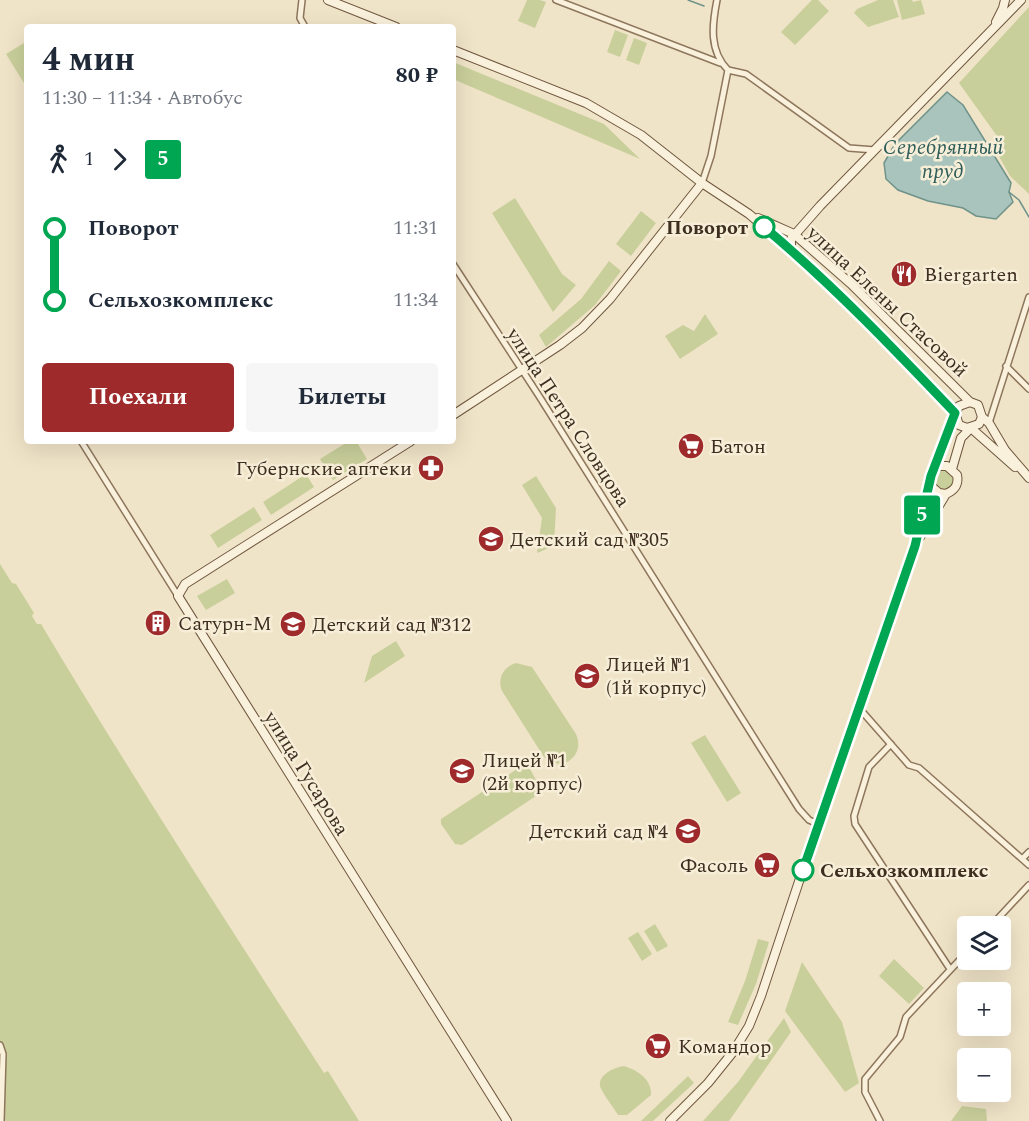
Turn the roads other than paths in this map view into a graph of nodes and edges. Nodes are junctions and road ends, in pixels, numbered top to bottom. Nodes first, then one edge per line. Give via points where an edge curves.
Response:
1 (302, 0) edge
2 (328, 0) edge
3 (556, 0) edge
4 (715, 0) edge
5 (1005, 0) edge
6 (1021, 0) edge
7 (303, 24) edge
8 (388, 24) edge
9 (994, 26) junction
10 (456, 51) edge
11 (720, 63) junction
12 (728, 70) junction
13 (875, 150) junction
14 (702, 183) junction
15 (749, 214) junction
16 (794, 234) junction
17 (791, 250) junction
18 (456, 269) edge
19 (1029, 297) edge
20 (1006, 366) junction
21 (522, 370) junction
22 (1029, 389) edge
23 (970, 402) junction
24 (456, 413) edge
25 (955, 413) junction
26 (985, 420) junction
27 (971, 428) junction
28 (83, 444) edge
29 (406, 444) edge
30 (952, 469) junction
31 (931, 476) junction
32 (1029, 479) edge
33 (946, 494) junction
34 (915, 546) junction
35 (178, 596) junction
36 (859, 708) junction
37 (891, 744) junction
38 (818, 824) junction
39 (1029, 852) edge
40 (1022, 859) junction
41 (1029, 865) edge
42 (1029, 885) edge
43 (1000, 916) edge
44 (957, 962) edge
45 (950, 969) junction
46 (0, 1045) edge
47 (1, 1121) edge
48 (507, 1121) edge
49 (670, 1121) edge
50 (880, 1121) edge

1 - 7 street
2 - 8 street
3 - 11 street
4 - 11 street via 712,30
5 - 9 street
6 - 9 street
9 - 13 street
10 - 14 street, улица Елены Стасовой via 586,103 641,135
11 - 12 street
12 - 13 street via 746,74 849,148
12 - 14 street
13 - 16 street
14 - 15 street, улица Елены Стасовой
14 - 21 street via 610,299 574,334
15 - 16 street, улица Елены Стасовой
15 - 17 street, улица Елены Стасовой
16 - 17 street
16 - 23 street, улица Елены Стасовой
17 - 25 street, улица Елены Стасовой via 901,355
18 - 21 street, улица Петра Словцова
19 - 20 street
20 - 22 street
20 - 26 street
21 - 24 street
21 - 38 street, улица Петра Словцова via 799,809
23 - 25 street via 962,403
23 - 26 street via 978,405
25 - 27 street via 959,425
25 - 31 street
26 - 27 street
26 - 32 street
27 - 30 street via 961,438
27 - 32 street
28 - 35 street, улица Гусарова
29 - 35 street via 184,584
30 - 31 street via 938,466
30 - 33 street via 957,484
31 - 33 street via 932,488
31 - 34 street
33 - 34 street
34 - 36 street
35 - 48 street, улица Гусарова
36 - 37 street
36 - 38 street
37 - 40 street via 909,765 919,768
37 - 45 street via 868,767 855,824
38 - 49 street via 749,1026 708,1083
39 - 40 street
40 - 41 street
42 - 43 street
44 - 45 street
45 - 50 street via 906,1017 900,1037 865,1079 865,1092
46 - 47 street

